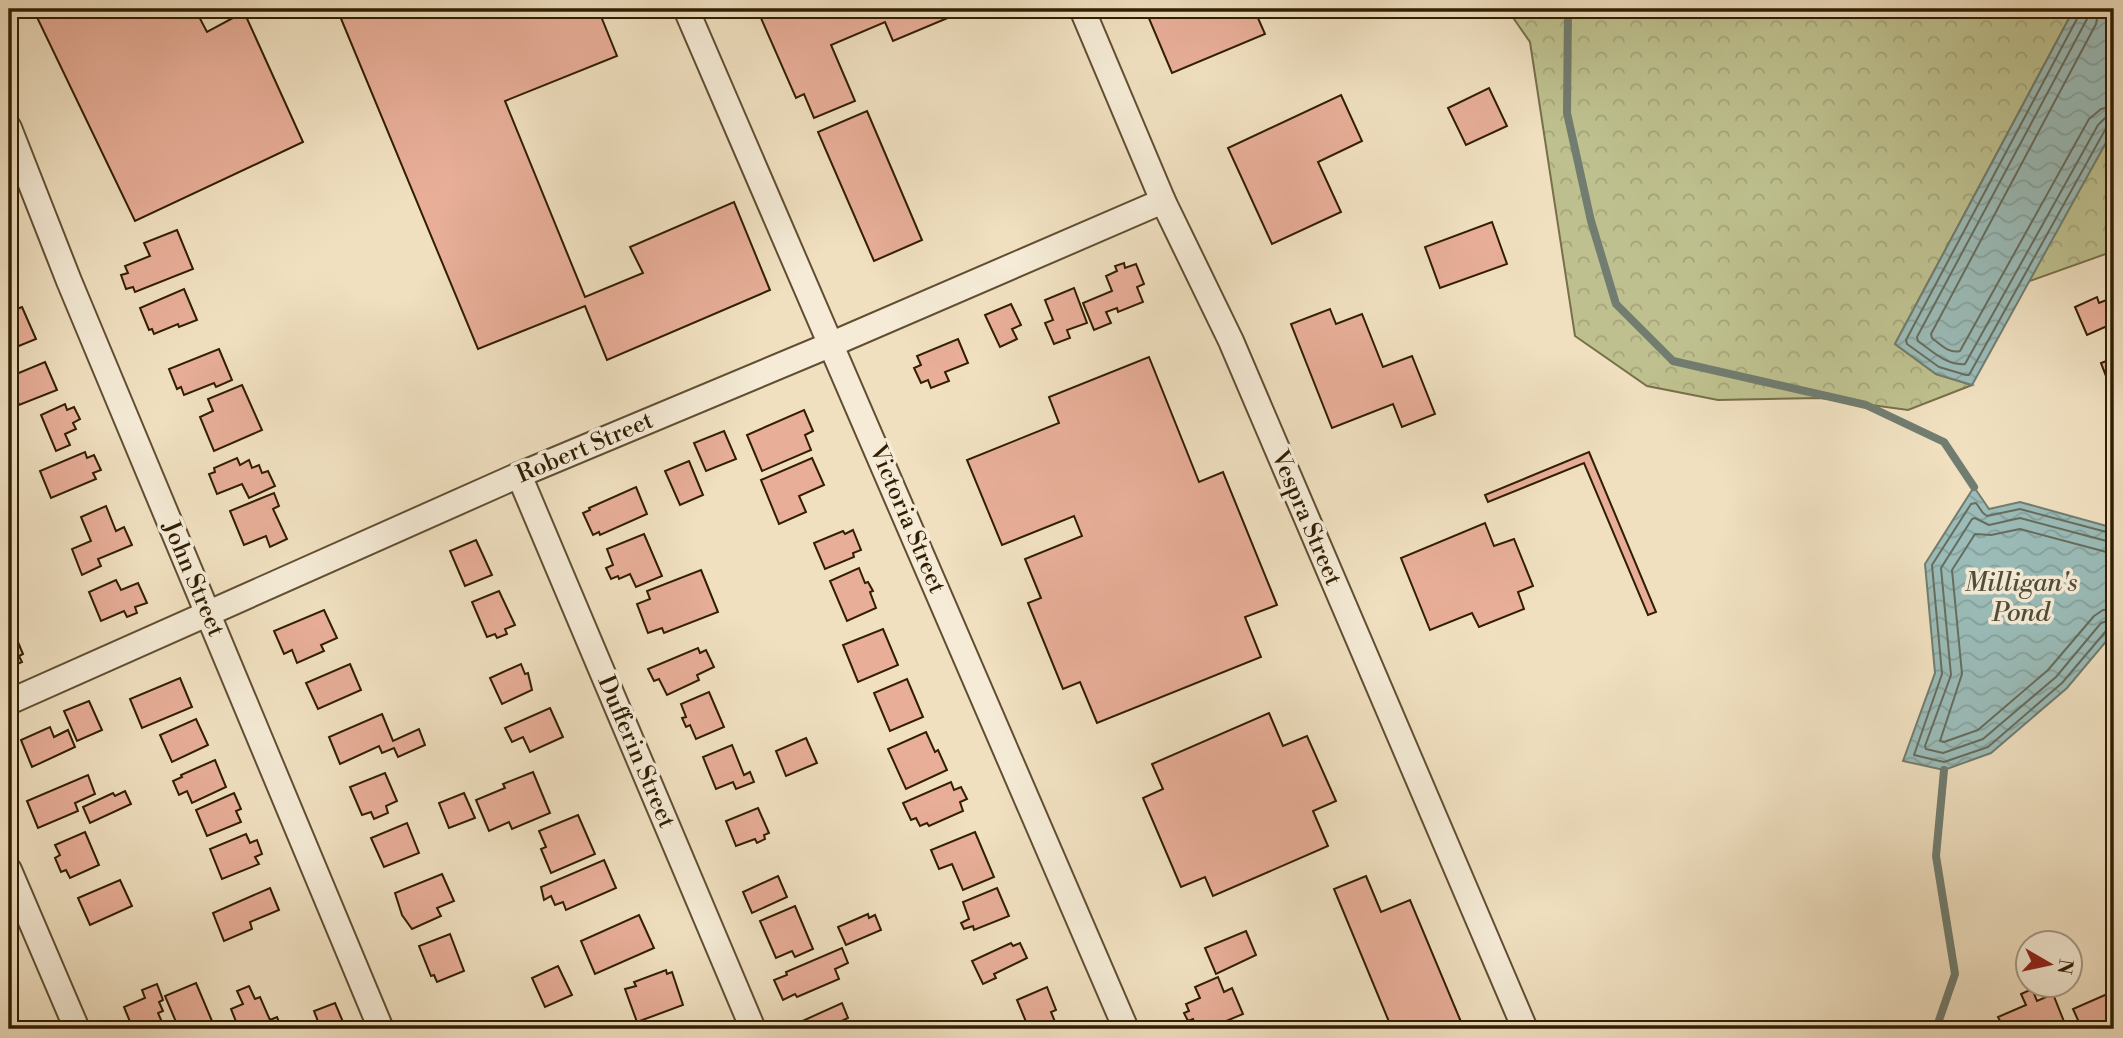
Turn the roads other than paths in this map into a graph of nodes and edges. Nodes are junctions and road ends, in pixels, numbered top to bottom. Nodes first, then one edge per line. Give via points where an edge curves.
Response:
1 (686, 9) edge
2 (1082, 9) edge
3 (9, 128) edge
4 (1163, 201) junction
5 (832, 344) junction
6 (519, 475) junction
7 (208, 615) junction
8 (9, 702) edge
9 (9, 870) edge
10 (77, 1029) edge
11 (381, 1029) edge
12 (753, 1029) edge
13 (1126, 1029) edge
14 (1525, 1029) edge

1 - 5 street, Victoria Street
2 - 4 street, Vespra Street
3 - 7 street, John Street
4 - 5 street, Robert Street
4 - 14 street, Vespra Street via 1231,341
5 - 6 street, Robert Street
5 - 13 street, Victoria Street
6 - 7 street, Robert Street
6 - 12 street, Dufferin Street
7 - 8 street, Robert Street
7 - 11 street, John Street
9 - 10 street

